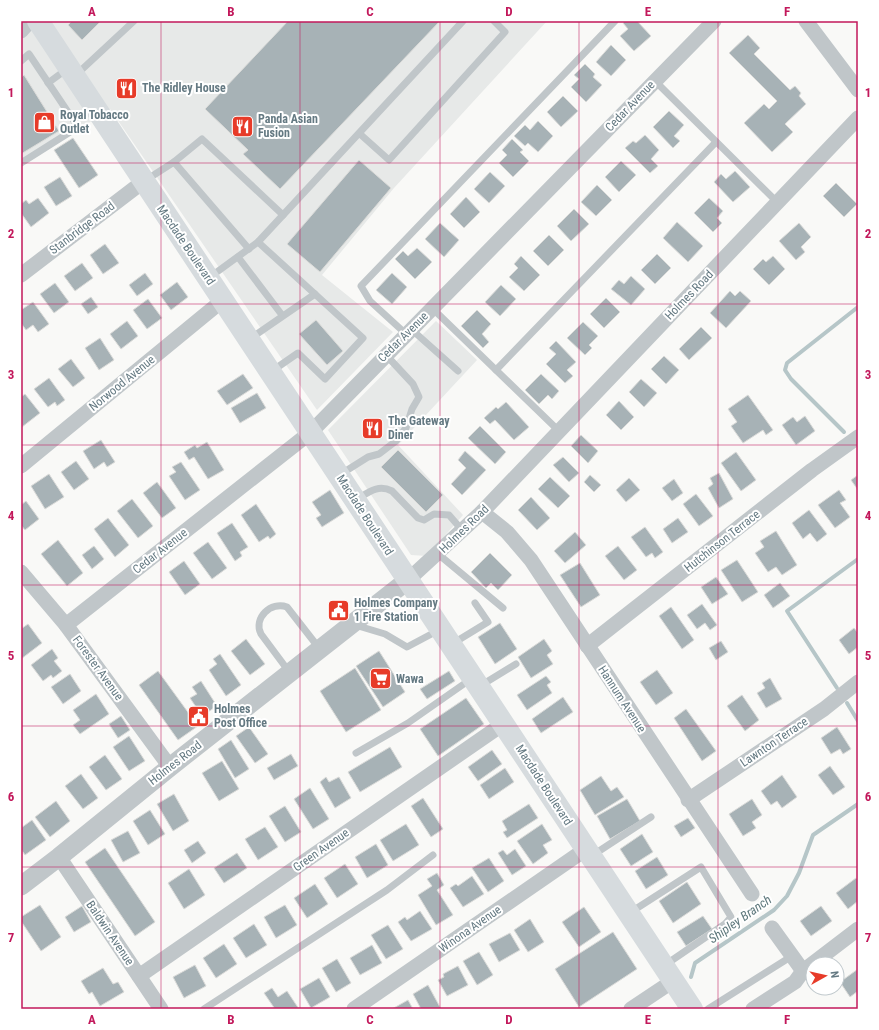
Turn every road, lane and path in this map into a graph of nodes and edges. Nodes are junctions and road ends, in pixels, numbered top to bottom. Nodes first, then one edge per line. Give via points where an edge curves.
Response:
1 (30, 21) edge
2 (38, 21) edge
3 (134, 21) edge
4 (464, 21) edge
5 (494, 21) edge
6 (615, 21) edge
7 (714, 21) edge
8 (806, 21) edge
9 (21, 30) edge
10 (21, 61) edge
11 (72, 72) junction
12 (655, 81) junction
13 (48, 83) junction
14 (858, 90) edge
15 (858, 118) edge
16 (360, 134) junction
17 (716, 142) junction
18 (174, 162) junction
19 (21, 163) edge
20 (144, 181) junction
21 (777, 202) junction
22 (284, 215) junction
23 (258, 242) junction
24 (248, 249) junction
25 (238, 257) junction
26 (21, 275) edge
27 (208, 278) junction
28 (316, 294) junction
29 (223, 300) junction
30 (432, 308) junction
31 (282, 315) junction
32 (409, 331) junction
33 (249, 339) junction
34 (386, 354) junction
35 (496, 370) junction
36 (458, 371) dead end
37 (270, 372) junction
38 (559, 431) junction
39 (311, 432) junction
40 (858, 437) edge
41 (21, 466) edge
42 (339, 475) junction
43 (355, 500) junction
44 (482, 512) junction
45 (462, 530) junction
46 (438, 554) junction
47 (21, 572) edge
48 (408, 580) junction
49 (476, 604) dead end
50 (503, 608) dead end
51 (354, 624) junction
52 (66, 625) junction
53 (446, 637) junction
54 (587, 646) junction
55 (320, 650) junction
56 (516, 664) dead end
57 (290, 673) junction
58 (858, 682) edge
59 (476, 683) junction
60 (503, 724) junction
61 (356, 753) dead end
62 (170, 767) junction
63 (688, 800) junction
64 (651, 817) dead end
65 (588, 853) junction
66 (433, 855) dead end
67 (60, 857) junction
68 (21, 886) edge
69 (752, 894) dead end
70 (629, 914) junction
71 (772, 928) dead end
72 (858, 929) edge
73 (792, 956) junction
74 (803, 971) junction
75 (669, 974) junction
76 (139, 976) junction
77 (162, 1009) edge
78 (204, 1009) edge
79 (354, 1009) edge
80 (631, 1009) edge
81 (692, 1009) edge
82 (708, 1009) edge
83 (753, 1009) edge

1 - 9 street
2 - 11 main road, Macdade Boulevard
3 - 11 lane
4 - 16 lane
5 - 16 lane via 505,32 390,160
6 - 32 lane via 361,286 370,300
7 - 12 street, Cedar Avenue
8 - 14 street
10 - 13 lane via 29,54
11 - 13 lane
11 - 20 main road, Macdade Boulevard
12 - 17 lane
12 - 30 street, Cedar Avenue
13 - 19 lane via 78,127
15 - 21 street, Holmes Road
16 - 22 lane
17 - 21 lane
17 - 35 lane
18 - 20 lane
18 - 22 lane via 202,138
18 - 24 lane
20 - 26 street, Stanbridge Road
20 - 27 main road, Macdade Boulevard
21 - 38 street, Holmes Road
22 - 23 lane
23 - 24 lane
23 - 28 lane
24 - 25 lane
25 - 27 lane
25 - 31 lane
27 - 29 main road, Macdade Boulevard
28 - 31 lane
28 - 37 lane via 363,338 324,379 298,353
29 - 33 main road, Macdade Boulevard
29 - 41 street, Norwood Avenue
30 - 32 street, Cedar Avenue
30 - 35 lane
31 - 33 lane
32 - 34 street, Cedar Avenue
32 - 36 lane
33 - 37 main road, Macdade Boulevard
34 - 39 street, Cedar Avenue
34 - 42 lane via 413,384 419,397 406,428 396,441 379,454 368,457
35 - 38 lane
37 - 39 main road, Macdade Boulevard
38 - 44 street, Holmes Road
39 - 42 main road, Macdade Boulevard
39 - 52 street, Cedar Avenue
40 - 54 street, Hutchinson Terrace
42 - 43 main road, Macdade Boulevard
43 - 45 lane via 377,487 386,488 418,518 424,520 434,514 449,515
43 - 48 main road, Macdade Boulevard
44 - 45 street, Holmes Road
44 - 54 street, Hannum Avenue via 507,532 531,560
45 - 46 street, Holmes Road
46 - 48 street, Holmes Road
46 - 50 lane
47 - 52 street, Forester Avenue
48 - 51 street, Holmes Road
48 - 53 main road, Macdade Boulevard
49 - 53 lane via 488,622
51 - 53 lane via 385,634 407,647
51 - 55 street, Holmes Road
52 - 62 street, Forester Avenue
53 - 59 main road, Macdade Boulevard
54 - 63 street, Hannum Avenue
55 - 57 street, Holmes Road
55 - 57 lane via 287,607 275,605 269,609 259,620 260,634
56 - 59 lane
57 - 62 street, Holmes Road
58 - 63 street, Lawnton Terrace via 824,709
59 - 60 main road, Macdade Boulevard
59 - 61 lane
60 - 65 main road, Macdade Boulevard
60 - 76 street, Green Avenue
62 - 67 street, Holmes Road
63 - 69 street, Hannum Avenue
64 - 65 lane
65 - 70 main road, Macdade Boulevard
65 - 79 street, Winona Avenue
66 - 78 lane via 387,890
67 - 68 street, Holmes Road
67 - 76 street, Baldwin Avenue
70 - 75 main road, Macdade Boulevard
70 - 75 lane via 701,867 731,917
71 - 73 street
72 - 74 street
73 - 74 street
73 - 82 lane
74 - 83 street via 795,982
75 - 80 street
75 - 81 main road, Macdade Boulevard
76 - 77 street, Baldwin Avenue

